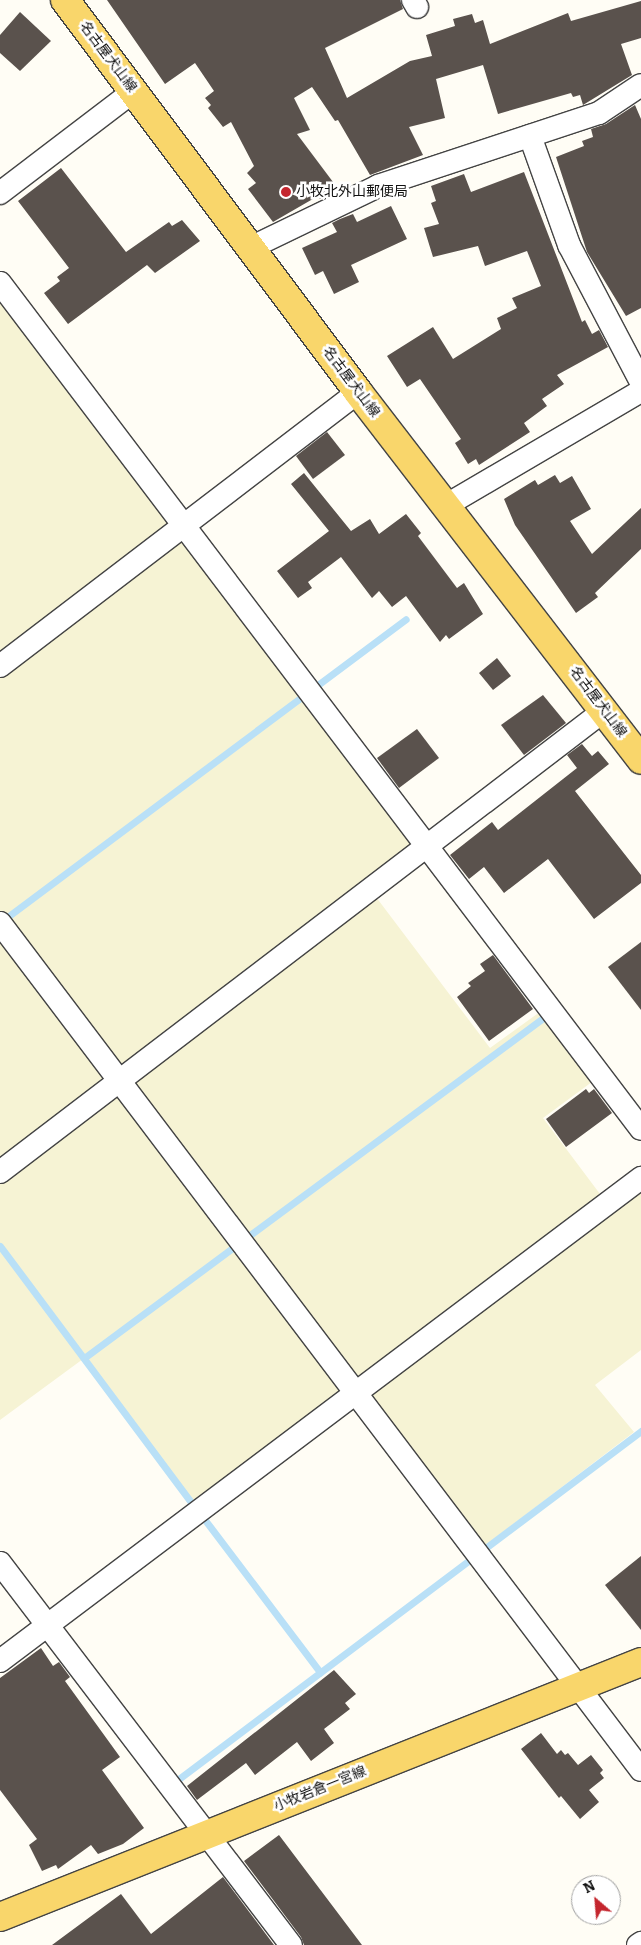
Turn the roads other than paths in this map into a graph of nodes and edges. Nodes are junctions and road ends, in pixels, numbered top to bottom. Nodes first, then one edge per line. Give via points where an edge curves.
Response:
1 (65, 0) edge
2 (641, 85) edge
3 (134, 91) junction
4 (530, 136) junction
5 (0, 193) edge
6 (252, 247) junction
7 (0, 283) edge
8 (641, 382) edge
9 (641, 391) edge
10 (358, 392) junction
11 (445, 506) junction
12 (183, 527) junction
13 (0, 666) edge
14 (605, 710) junction
15 (641, 760) edge
16 (425, 848) junction
17 (0, 923) edge
18 (120, 1081) junction
19 (641, 1129) edge
20 (0, 1172) edge
21 (641, 1178) edge
22 (358, 1394) junction
23 (0, 1563) edge
24 (48, 1626) junction
25 (0, 1661) edge
26 (641, 1662) edge
27 (577, 1688) junction
28 (641, 1770) edge
29 (207, 1834) junction
30 (0, 1917) edge
31 (641, 1943) edge
32 (291, 1945) edge
33 (638, 1945) edge

1 - 3 main road, 名古屋犬山線
2 - 4 street via 599,113
3 - 5 street
3 - 6 main road, 名古屋犬山線
4 - 6 street via 378,186
4 - 8 street via 569,245
6 - 10 main road, 名古屋犬山線
7 - 12 street
9 - 11 street
10 - 11 main road, 名古屋犬山線
10 - 12 street
11 - 14 main road, 名古屋犬山線
12 - 13 street
12 - 16 street
14 - 15 main road, 名古屋犬山線
14 - 16 street
16 - 18 street
16 - 19 street
17 - 18 street
18 - 20 street
18 - 22 street
21 - 22 street
22 - 24 street
22 - 27 street
23 - 24 street
24 - 25 street
24 - 29 street
26 - 27 main road, 小牧岩倉一宮線
27 - 28 street
27 - 29 main road, 小牧岩倉一宮線
29 - 30 main road, 小牧岩倉一宮線
29 - 32 street
31 - 33 street

